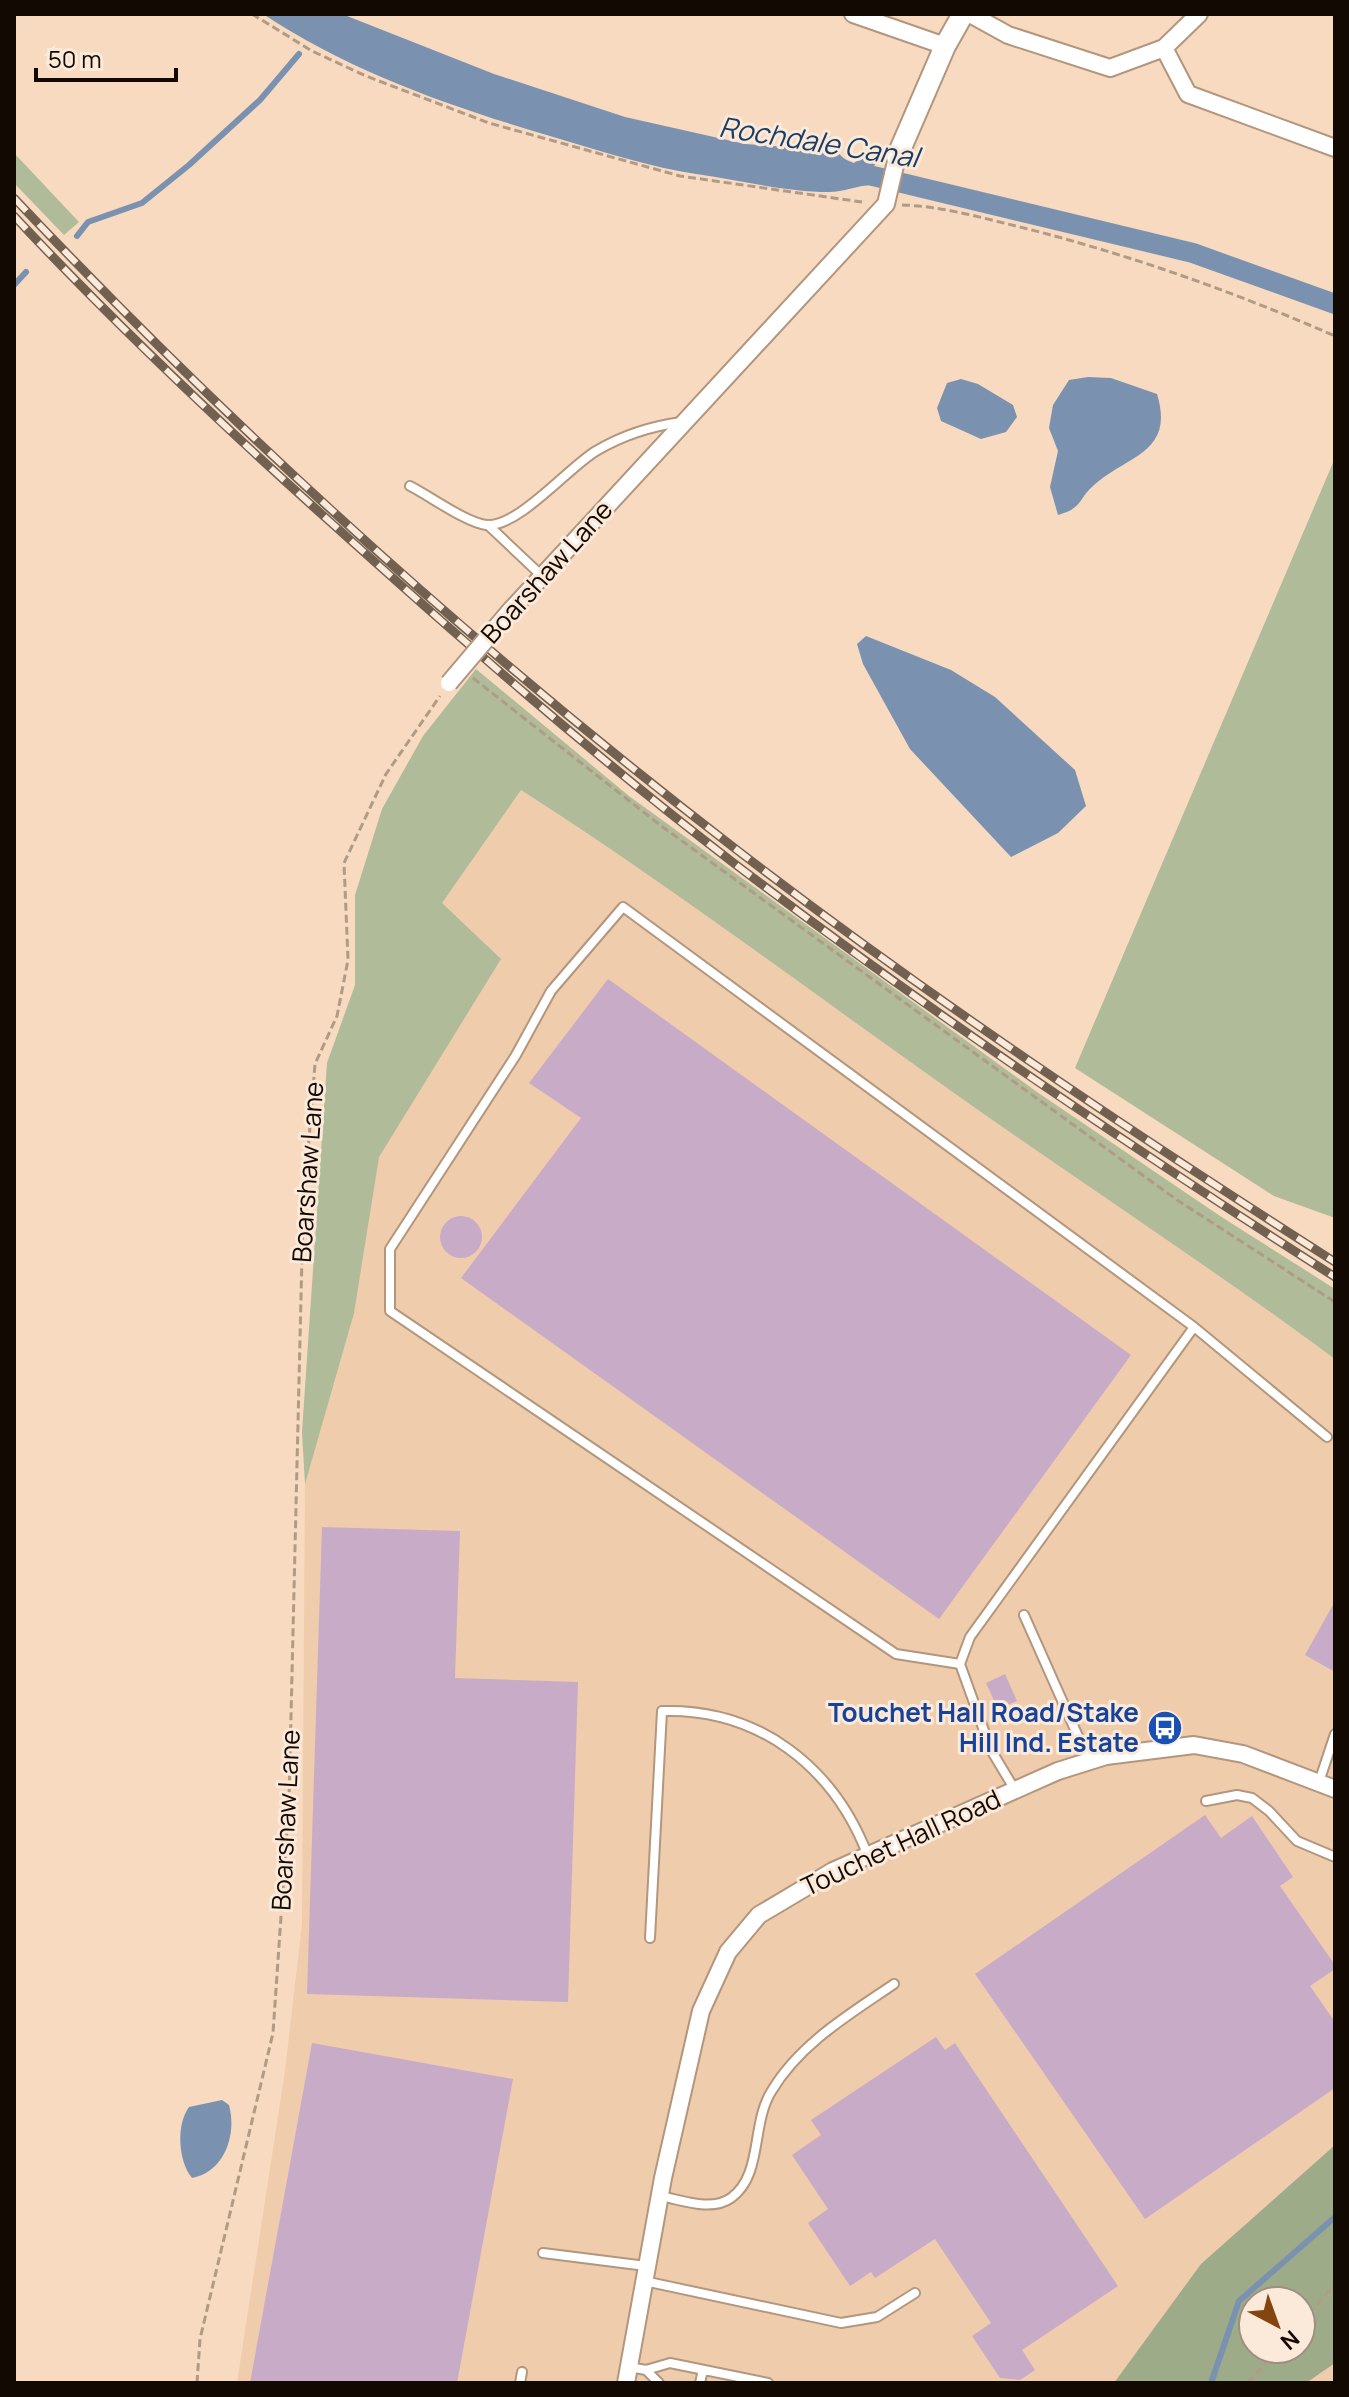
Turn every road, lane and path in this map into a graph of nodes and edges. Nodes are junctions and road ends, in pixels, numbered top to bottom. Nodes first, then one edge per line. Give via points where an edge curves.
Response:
1 (252, 14) edge
2 (853, 14) edge
3 (963, 14) edge
4 (970, 14) edge
5 (1199, 14) edge
6 (945, 46) junction
7 (1164, 48) junction
8 (1335, 148) edge
9 (897, 157) joint
10 (887, 200) junction
11 (1335, 336) edge
12 (683, 422) junction
13 (410, 486) dead end
14 (488, 525) junction
15 (542, 576) junction
16 (461, 668) junction
17 (449, 683) joint
18 (1335, 1302) edge
19 (1194, 1327) junction
20 (1327, 1437) dead end
21 (1024, 1615) dead end
22 (960, 1664) junction
23 (1335, 1734) edge
24 (1089, 1761) junction
25 (1319, 1782) junction
26 (1335, 1789) edge
27 (1015, 1790) junction
28 (1206, 1801) dead end
29 (868, 1856) junction
30 (1335, 1857) edge
31 (650, 1938) dead end
32 (894, 1984) dead end
33 (660, 2196) junction
34 (543, 2253) dead end
35 (646, 2273) junction
36 (1335, 2284) edge
37 (915, 2293) dead end
38 (1317, 2305) edge
39 (1264, 2365) edge
40 (646, 2370) junction
41 (703, 2370) junction
42 (522, 2372) dead end
43 (627, 2375) edge
44 (197, 2383) edge
45 (520, 2383) edge
46 (659, 2383) edge
47 (700, 2383) edge
48 (768, 2383) edge
49 (1248, 2383) edge

1 - 10 path via 366,76 489,123 680,176
2 - 6 street
3 - 6 street
4 - 7 street via 1008,35 1110,68
5 - 7 street
6 - 9 street
7 - 8 street via 1188,94
9 - 10 street
10 - 11 path via 1095,245
10 - 12 street, Boarshaw Lane
12 - 14 lane via 617,439 592,453 554,489
12 - 15 street, Boarshaw Lane
13 - 14 lane
14 - 15 lane
15 - 16 street, Boarshaw Lane, bridge
16 - 17 street, Boarshaw Lane, bridge
16 - 18 path via 660,825 1177,1200
17 - 44 path, Boarshaw Lane via 386,774 344,863 348,960 337,1016 315,1064 303,1214 289,1800 273,2033 200,2339
19 - 20 lane
19 - 22 lane via 970,1637
19 - 22 lane via 623,907 551,991 516,1055 390,1249 390,1311 896,1654
21 - 24 lane
22 - 27 lane via 991,1750
23 - 25 lane
24 - 25 street, Touchet Hall Road via 1194,1745 1243,1754
24 - 27 street, Touchet Hall Road
25 - 26 street, Touchet Hall Road
27 - 29 street, Touchet Hall Road
28 - 30 lane via 1252,1798 1297,1841
29 - 31 lane via 837,1793 787,1749 759,1731 713,1714 662,1711
29 - 33 street, Touchet Hall Road via 759,1915 728,1952 701,2011
32 - 33 lane via 839,2022 784,2071 757,2122 750,2174 734,2196 711,2206
33 - 35 street, Touchet Hall Road
34 - 35 lane
35 - 37 lane via 841,2323 877,2317
35 - 43 street, Touchet Hall Road
36 - 38 path
39 - 49 path
40 - 41 lane via 670,2363
40 - 43 lane
40 - 46 lane
41 - 47 lane
41 - 48 lane
42 - 45 lane

